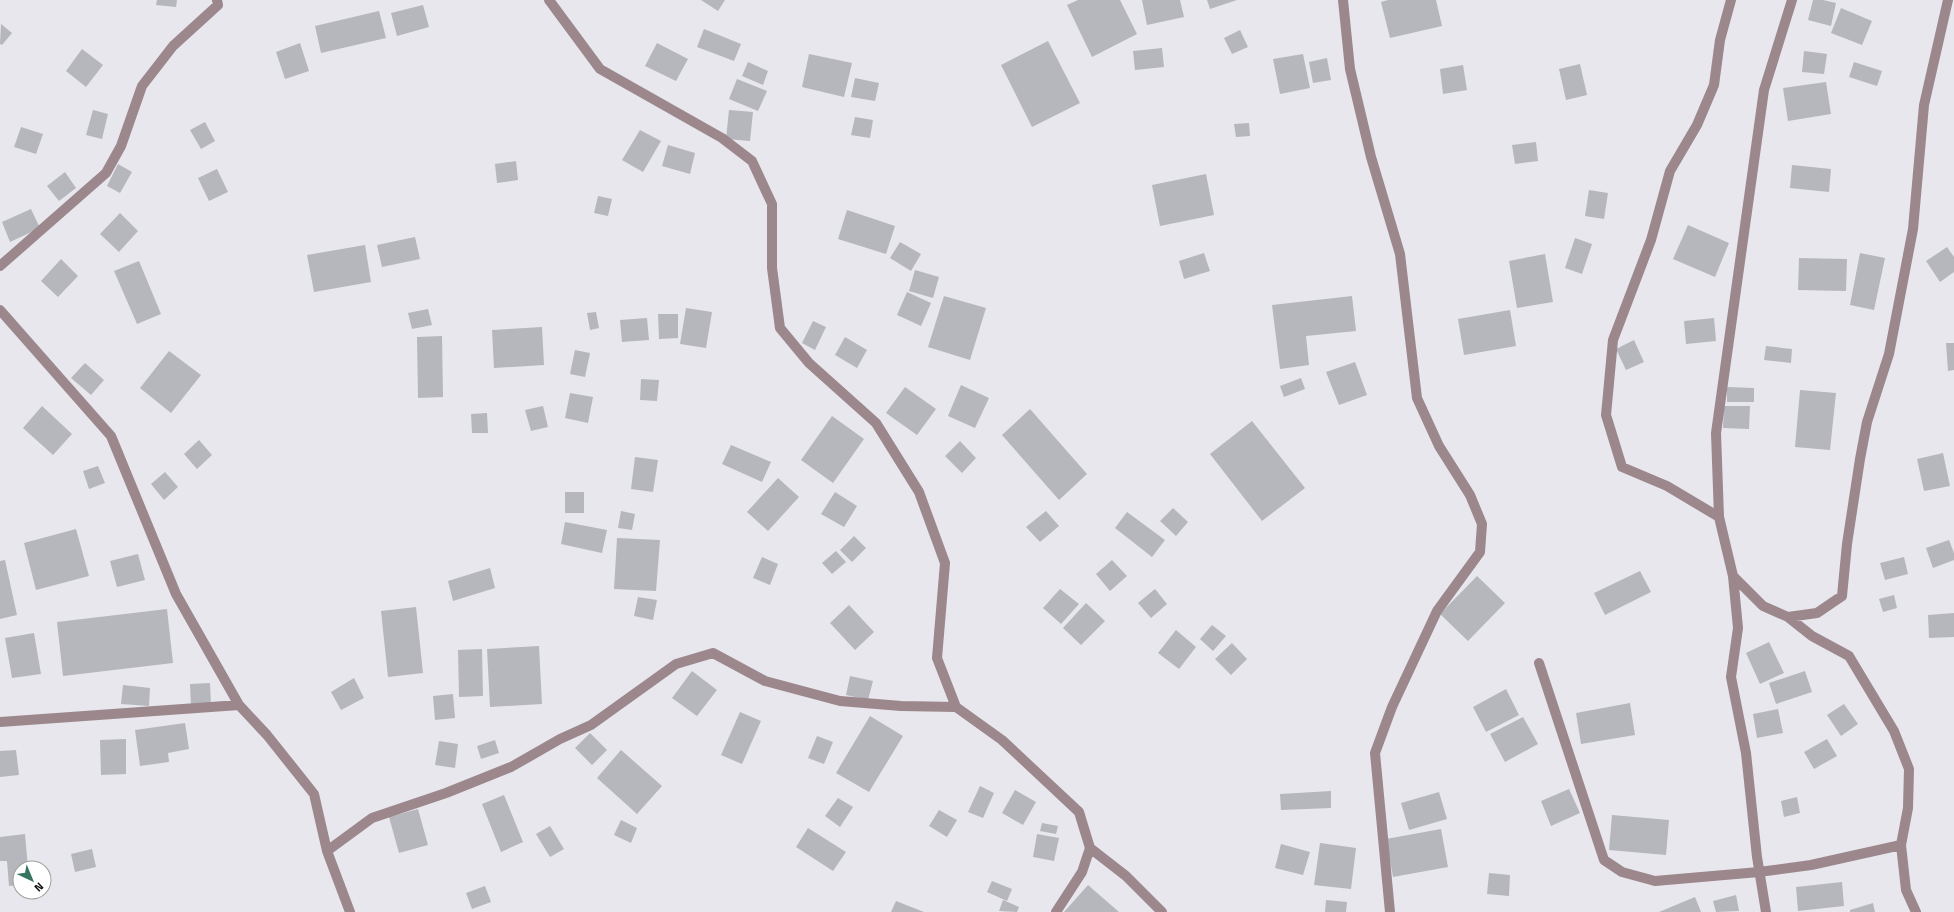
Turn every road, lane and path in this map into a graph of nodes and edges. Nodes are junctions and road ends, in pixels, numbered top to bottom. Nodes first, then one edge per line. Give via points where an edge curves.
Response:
1 (217, 0) edge
2 (549, 0) edge
3 (1343, 0) edge
4 (1732, 0) edge
5 (1792, 0) edge
6 (1948, 0) edge
7 (0, 266) edge
8 (0, 310) edge
9 (1719, 517) junction
10 (1733, 576) junction
11 (1788, 617) junction
12 (1539, 663) dead end
13 (239, 705) junction
14 (956, 707) junction
15 (0, 722) edge
16 (1901, 845) junction
17 (1090, 848) junction
18 (328, 851) junction
19 (1760, 872) junction
20 (350, 912) edge
21 (1056, 912) edge
22 (1162, 912) edge
23 (1390, 912) edge
24 (1766, 912) edge
25 (1916, 912) edge

1 - 7 street via 218,5 173,46 142,86 121,146 106,173
2 - 14 street via 600,69 722,138 752,161 772,204 772,268 780,328 809,363 876,423 920,492 945,563 937,658
3 - 23 street via 1350,69 1371,157 1400,254 1417,398 1439,446 1470,495 1482,524 1480,552 1437,610 1392,707 1375,753
4 - 9 street via 1720,40 1714,85 1697,125 1670,171 1651,240 1613,340 1606,416 1622,468 1667,486
5 - 9 street via 1764,90 1716,433
6 - 11 street via 1924,106 1913,230 1889,354 1867,422 1860,459 1842,596 1817,613
8 - 13 street via 111,436 176,594
9 - 10 street
10 - 11 street via 1763,606
10 - 19 street via 1738,628 1731,677 1746,752
11 - 16 street via 1812,636 1849,656 1894,731 1909,770 1908,808
12 - 19 street via 1604,860 1622,872 1656,882
13 - 15 street
13 - 18 street via 267,735 314,794
14 - 17 street via 1002,740 1079,812
14 - 18 street via 840,701 765,681 713,653 676,664 591,724 511,767 446,793 372,818
16 - 19 street via 1811,865
16 - 25 street via 1906,890
17 - 21 street via 1082,872
17 - 22 street via 1126,876
18 - 20 street
19 - 24 street

